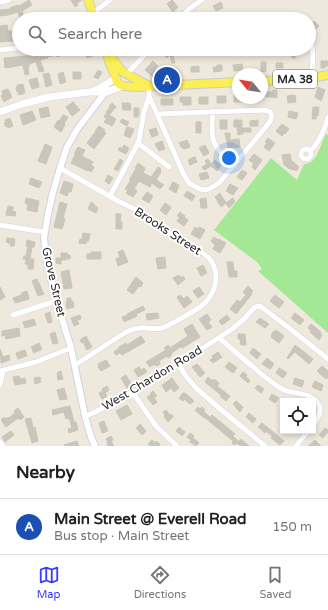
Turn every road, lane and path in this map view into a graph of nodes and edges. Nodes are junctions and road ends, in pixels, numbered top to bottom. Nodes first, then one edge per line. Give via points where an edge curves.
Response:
1 (9, 0) edge
2 (88, 0) edge
3 (110, 0) edge
4 (202, 0) edge
5 (0, 2) edge
6 (92, 12) edge
7 (98, 12) edge
8 (186, 12) edge
9 (12, 49) edge
10 (0, 50) edge
11 (107, 56) edge
12 (110, 56) edge
13 (143, 56) edge
14 (312, 56) edge
15 (126, 73) junction
16 (328, 75) edge
17 (312, 78) junction
18 (114, 79) junction
19 (268, 81) edge
20 (232, 82) edge
21 (122, 86) junction
22 (149, 86) junction
23 (89, 92) junction
24 (106, 92) junction
25 (149, 96) junction
26 (0, 111) edge
27 (212, 112) junction
28 (158, 114) junction
29 (328, 117) edge
30 (138, 142) junction
31 (310, 151) dead end
32 (234, 166) junction
33 (169, 167) dead end
34 (60, 168) junction
35 (110, 196) junction
36 (0, 225) edge
37 (44, 232) junction
38 (56, 301) junction
39 (13, 315) dead end
40 (219, 338) junction
41 (71, 348) junction
42 (328, 359) edge
43 (179, 364) junction
44 (75, 365) junction
45 (2, 371) edge
46 (0, 385) edge
47 (132, 393) junction
48 (313, 398) edge
49 (316, 400) edge
50 (85, 416) junction
51 (316, 421) edge
52 (306, 434) edge
53 (0, 442) edge
54 (3, 446) edge
55 (95, 446) edge
56 (178, 446) edge
57 (265, 446) edge
58 (296, 446) edge

1 - 5 street
2 - 6 main road
3 - 7 street
4 - 8 street
9 - 10 street
11 - 18 main road
12 - 15 main road
13 - 15 street
14 - 17 street
15 - 18 main road via 118,73
15 - 21 main road via 128,82
15 - 22 main road
16 - 17 main road, MA 38
17 - 19 main road, MA 38
18 - 21 main road
18 - 23 main road
18 - 24 street, Grove Street
20 - 22 main road
21 - 22 main road
21 - 24 main road
22 - 25 street
23 - 24 main road
23 - 26 main road via 49,97
24 - 34 street, Grove Street via 74,134
25 - 28 street
25 - 30 street
27 - 28 street
27 - 32 street via 211,129 214,144
27 - 32 street via 265,110 272,114 272,119
28 - 32 street via 183,173 193,186 202,190 212,188 223,180
29 - 31 street via 316,145
30 - 33 street
30 - 35 street
34 - 35 street, Brooks Street
34 - 37 street, Grove Street
35 - 44 street, Brooks Street via 201,252 213,264 215,286 203,305 169,325 161,329 133,329
36 - 37 street
37 - 38 street, Grove Street via 47,263
38 - 39 street
38 - 41 street, Grove Street
40 - 42 street, West Chardon Road via 255,307 260,306
40 - 43 street, West Chardon Road
40 - 48 street via 268,380 286,390
41 - 44 street, Grove Street
41 - 45 street via 36,362
43 - 47 street, West Chardon Road
43 - 57 street via 196,388
44 - 50 street, Grove Street
45 - 46 street
47 - 50 street, West Chardon Road
47 - 56 street via 156,426
49 - 51 street via 320,410
50 - 55 street, Grove Street
52 - 58 street
53 - 54 street

